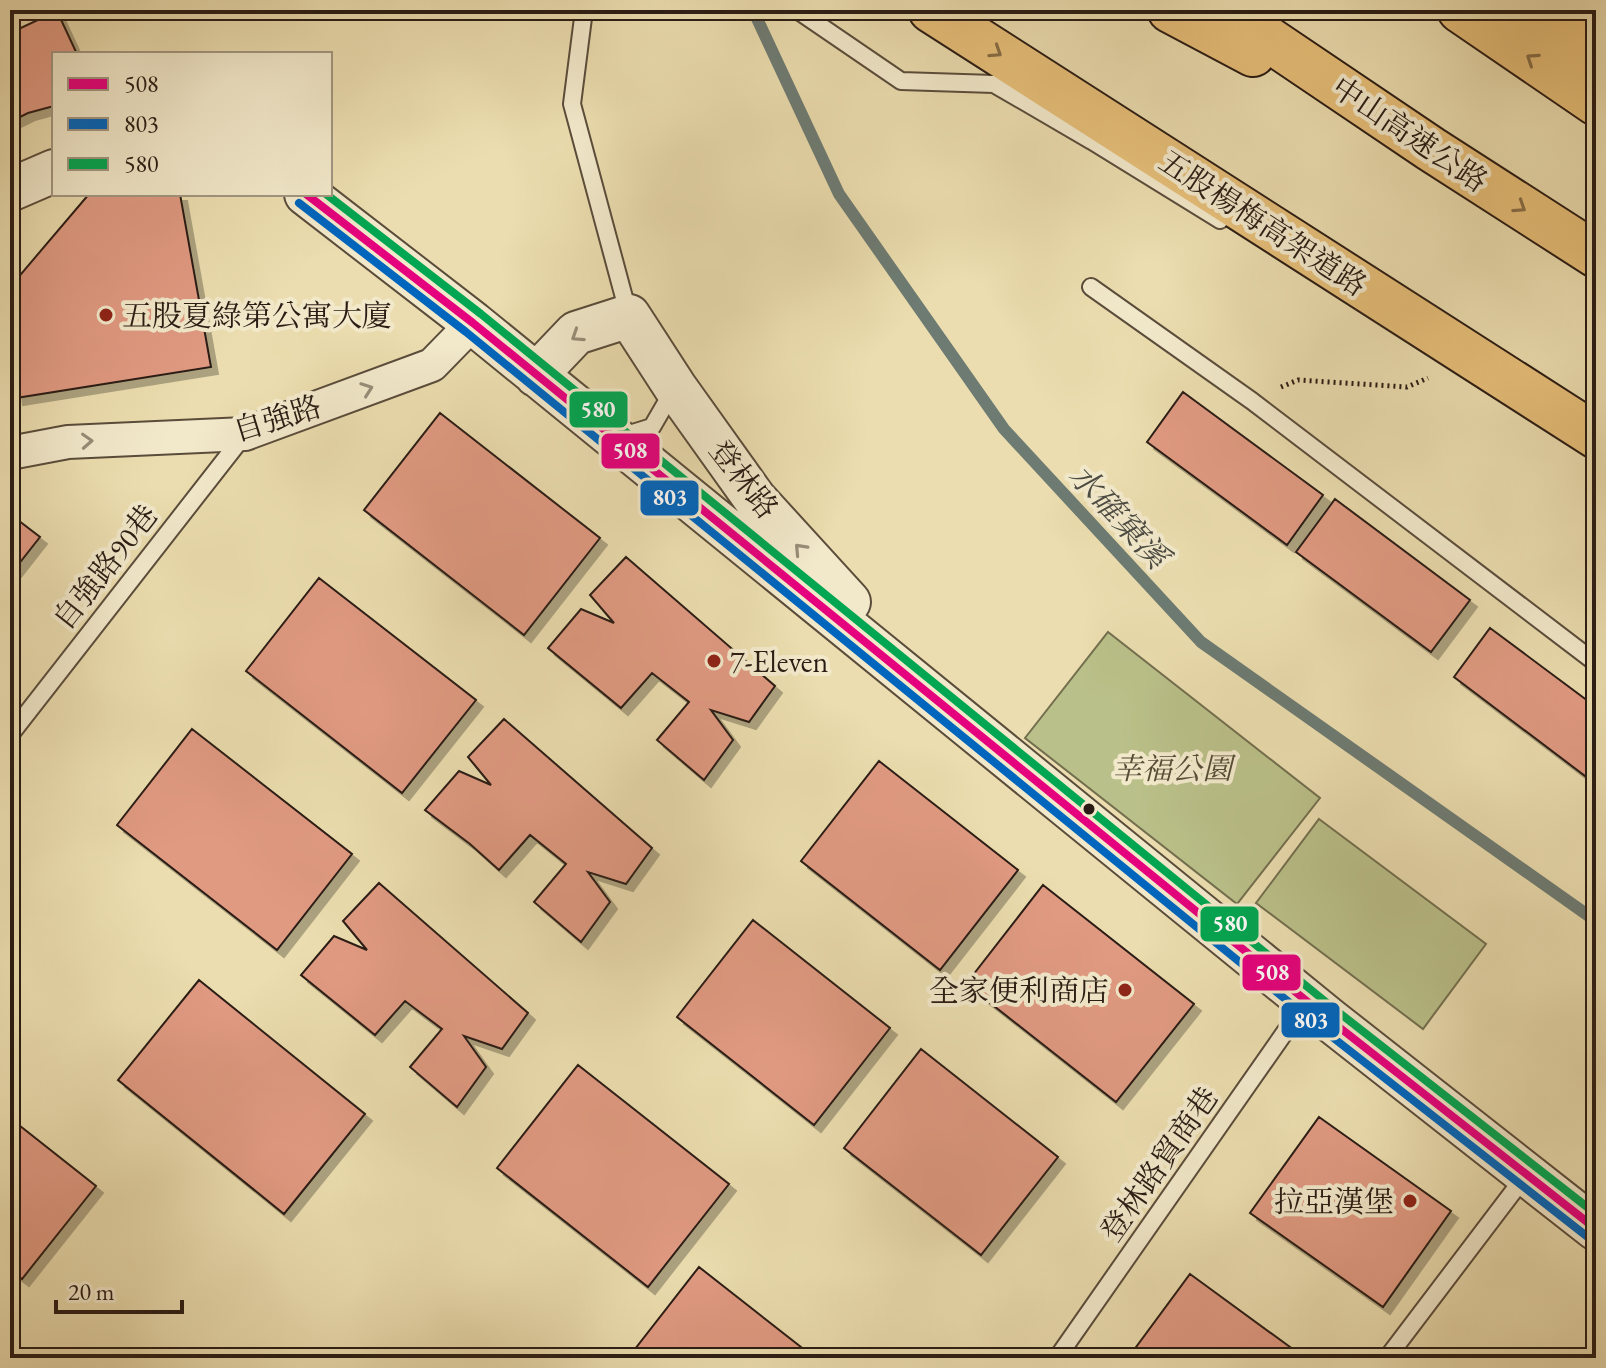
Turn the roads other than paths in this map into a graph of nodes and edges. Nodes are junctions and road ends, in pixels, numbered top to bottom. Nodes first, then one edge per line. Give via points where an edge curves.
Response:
1 (584, 10) edge
2 (797, 10) edge
3 (931, 10) edge
4 (1170, 10) edge
5 (1225, 10) edge
6 (1460, 10) edge
7 (1532, 10) edge
8 (1596, 53) edge
9 (1596, 103) edge
10 (1431, 149) junction
11 (52, 172) edge
12 (10, 190) edge
13 (309, 196) edge
14 (1228, 224) dead end
15 (1283, 254) dead end
16 (1596, 255) edge
17 (1091, 287) dead end
18 (629, 316) junction
19 (473, 323) junction
20 (536, 375) junction
21 (675, 387) junction
22 (245, 434) junction
23 (1596, 436) edge
24 (615, 439) junction
25 (1596, 449) edge
26 (10, 453) edge
27 (1596, 663) edge
28 (947, 710) junction
29 (10, 735) edge
30 (1307, 1001) junction
31 (1526, 1175) junction
32 (1596, 1229) edge
33 (1057, 1358) edge
34 (1387, 1358) edge

1 - 18 lane, 登林路 via 572,104
2 - 14 lane via 901,81 994,84
3 -> 23 highway, 五股楊梅高架道路
4 - 10 highway
5 - 10 highway, 中山高速公路
9 -> 6 highway
7 - 8 highway
10 -> 16 highway, 中山高速公路
11 - 12 street
13 - 19 street
15 - 25 lane via 1466,362
17 - 27 lane via 1252,401
18 -> 20 street via 576,333
18 - 21 street, 登林路
19 - 20 street
22 -> 19 street, 自強路 via 432,365
20 - 24 street, 登林路
21 - 24 lane via 652,427
28 -> 21 street, 登林路 via 755,499
26 -> 22 street, 自強路 via 68,442
22 - 29 lane, 自強路90巷
24 - 28 street, 登林路
28 - 30 street, 登林路
30 - 31 street, 登林路
30 - 33 lane, 登林路貿商巷
31 - 32 street, 登林路
31 - 34 lane

